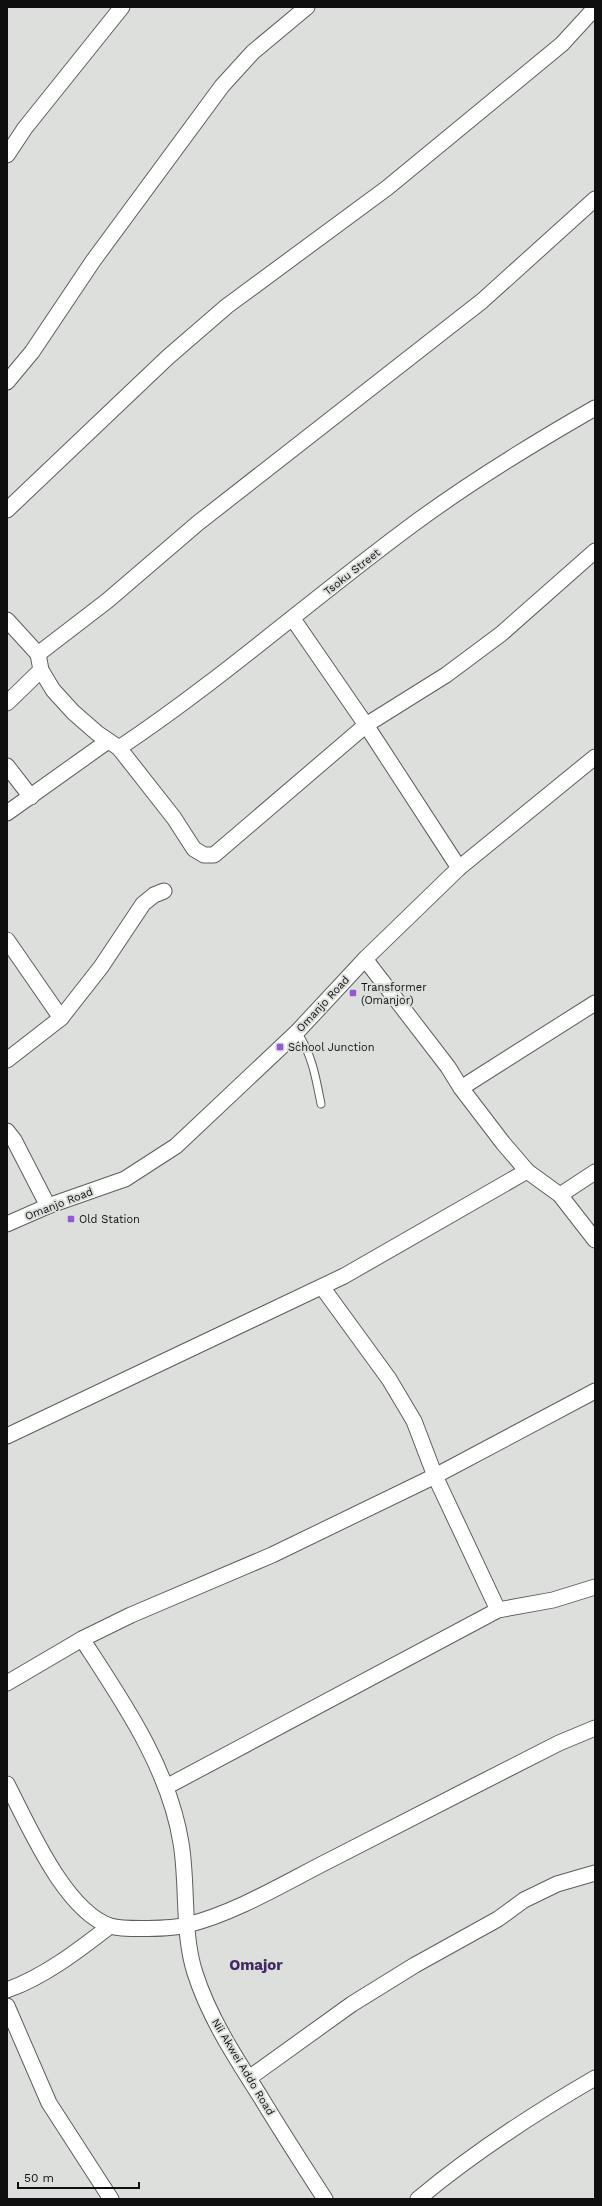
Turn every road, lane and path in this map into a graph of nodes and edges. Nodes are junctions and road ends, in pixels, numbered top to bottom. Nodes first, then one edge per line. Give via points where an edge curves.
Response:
1 (122, 7) edge
2 (307, 7) edge
3 (595, 8) edge
4 (7, 156) edge
5 (595, 199) edge
6 (7, 382) edge
7 (595, 408) edge
8 (7, 510) edge
9 (595, 551) edge
10 (293, 619) junction
11 (7, 620) edge
12 (38, 654) junction
13 (40, 670) junction
14 (7, 703) edge
15 (366, 724) junction
16 (113, 744) junction
17 (595, 757) edge
18 (7, 766) edge
19 (31, 797) junction
20 (7, 813) edge
21 (459, 868) junction
22 (164, 891) dead end
23 (7, 940) edge
24 (365, 958) junction
25 (595, 1003) edge
26 (61, 1018) junction
27 (297, 1032) junction
28 (7, 1060) edge
29 (461, 1088) junction
30 (321, 1104) dead end
31 (7, 1131) edge
32 (527, 1171) junction
33 (595, 1172) edge
34 (560, 1196) junction
35 (48, 1206) junction
36 (7, 1224) edge
37 (595, 1240) edge
38 (322, 1287) junction
39 (595, 1391) edge
40 (8, 1433) edge
41 (435, 1476) junction
42 (595, 1587) edge
43 (498, 1610) junction
44 (82, 1640) junction
45 (7, 1683) edge
46 (595, 1728) edge
47 (7, 1784) edge
48 (166, 1787) junction
49 (595, 1873) edge
50 (188, 1925) junction
51 (110, 1926) junction
52 (7, 1990) edge
53 (7, 2006) edge
54 (248, 2078) junction
55 (595, 2078) edge
56 (111, 2199) edge
57 (325, 2199) edge
58 (418, 2199) edge

1 - 4 street via 25,128
2 - 6 street via 253,52 222,86 93,261 32,352
3 - 8 street via 562,44 387,188 227,306 151,373
5 - 12 street via 482,301 210,513 107,601
7 - 10 street, Tsoku Street via 478,479 412,525
9 - 15 street via 502,634 446,675
10 - 15 street
10 - 16 street, Tsoku Street via 171,714
11 - 12 street
12 - 13 street
13 - 14 street
13 - 16 street via 53,690 73,712
15 - 16 street via 214,855 204,855 194,849 174,818
15 - 21 street
16 - 19 street, Tsoku Street
17 - 21 street, Omanjo Road
18 - 19 street
19 - 20 street, Tsoku Street
21 - 24 street, Omanjo Road
22 - 26 street via 143,904 101,967
23 - 26 street
24 - 27 street, Omanjo Road
24 - 29 street via 448,1067
25 - 29 street
26 - 28 street
27 - 30 lane via 307,1045
27 - 35 street, Omanjo Road via 176,1146 125,1179
29 - 32 street
31 - 35 street
32 - 34 street
32 - 38 street
33 - 34 street
34 - 37 street
35 - 36 street, Omanjo Road
38 - 40 street
38 - 41 street via 389,1379 414,1421
39 - 41 street
41 - 43 street
41 - 44 street via 272,1555 182,1592
42 - 43 street via 553,1600
43 - 48 street
44 - 45 street
44 - 48 street, Nii Akwei Addo Road via 131,1713
46 - 50 street via 552,1747 243,1904
47 - 51 street via 44,1858 87,1912
48 - 50 street, Nii Akwei Addo Road via 181,1841
49 - 54 street via 557,1884 524,1900 498,1919 415,1965 352,2004
50 - 51 street via 172,1928
50 - 54 street, Nii Akwei Addo Road via 189,1949 194,1971 206,2003
51 - 52 street via 68,1956
53 - 56 street via 49,2102
54 - 57 street, Nii Akwei Addo Road
55 - 58 street via 502,2137 443,2178

